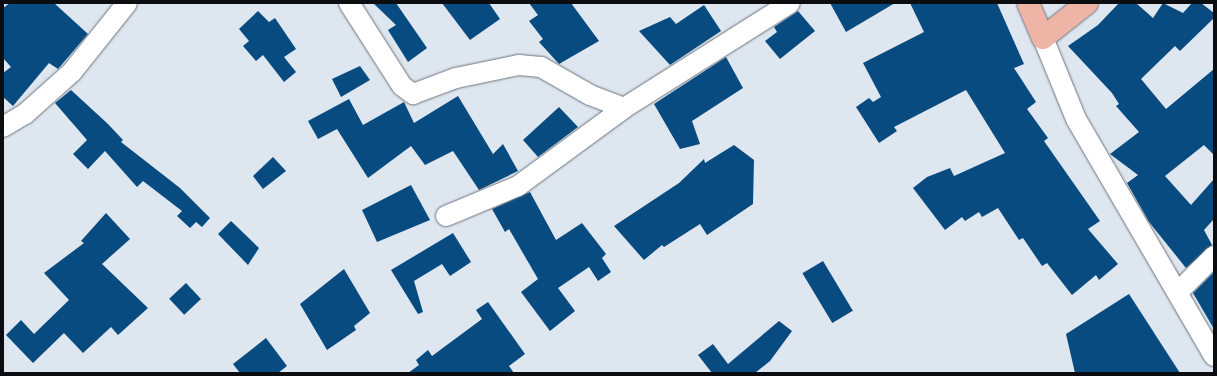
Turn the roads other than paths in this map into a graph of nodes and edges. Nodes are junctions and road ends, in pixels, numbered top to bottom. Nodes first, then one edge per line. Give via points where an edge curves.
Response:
1 (127, 3) edge
2 (349, 3) edge
3 (790, 3) edge
4 (1028, 3) edge
5 (1087, 3) edge
6 (1043, 38) junction
7 (624, 108) junction
8 (3, 127) edge
9 (446, 216) dead end
10 (1214, 256) edge
11 (1178, 292) junction
12 (1214, 356) edge

1 - 8 street via 72,72 25,114
2 - 7 street via 402,86 413,94 456,78 519,65 541,67 590,95
3 - 7 street
4 - 6 main road
5 - 6 main road
6 - 11 street via 1076,119
7 - 9 street via 518,186
10 - 11 street
11 - 12 street

